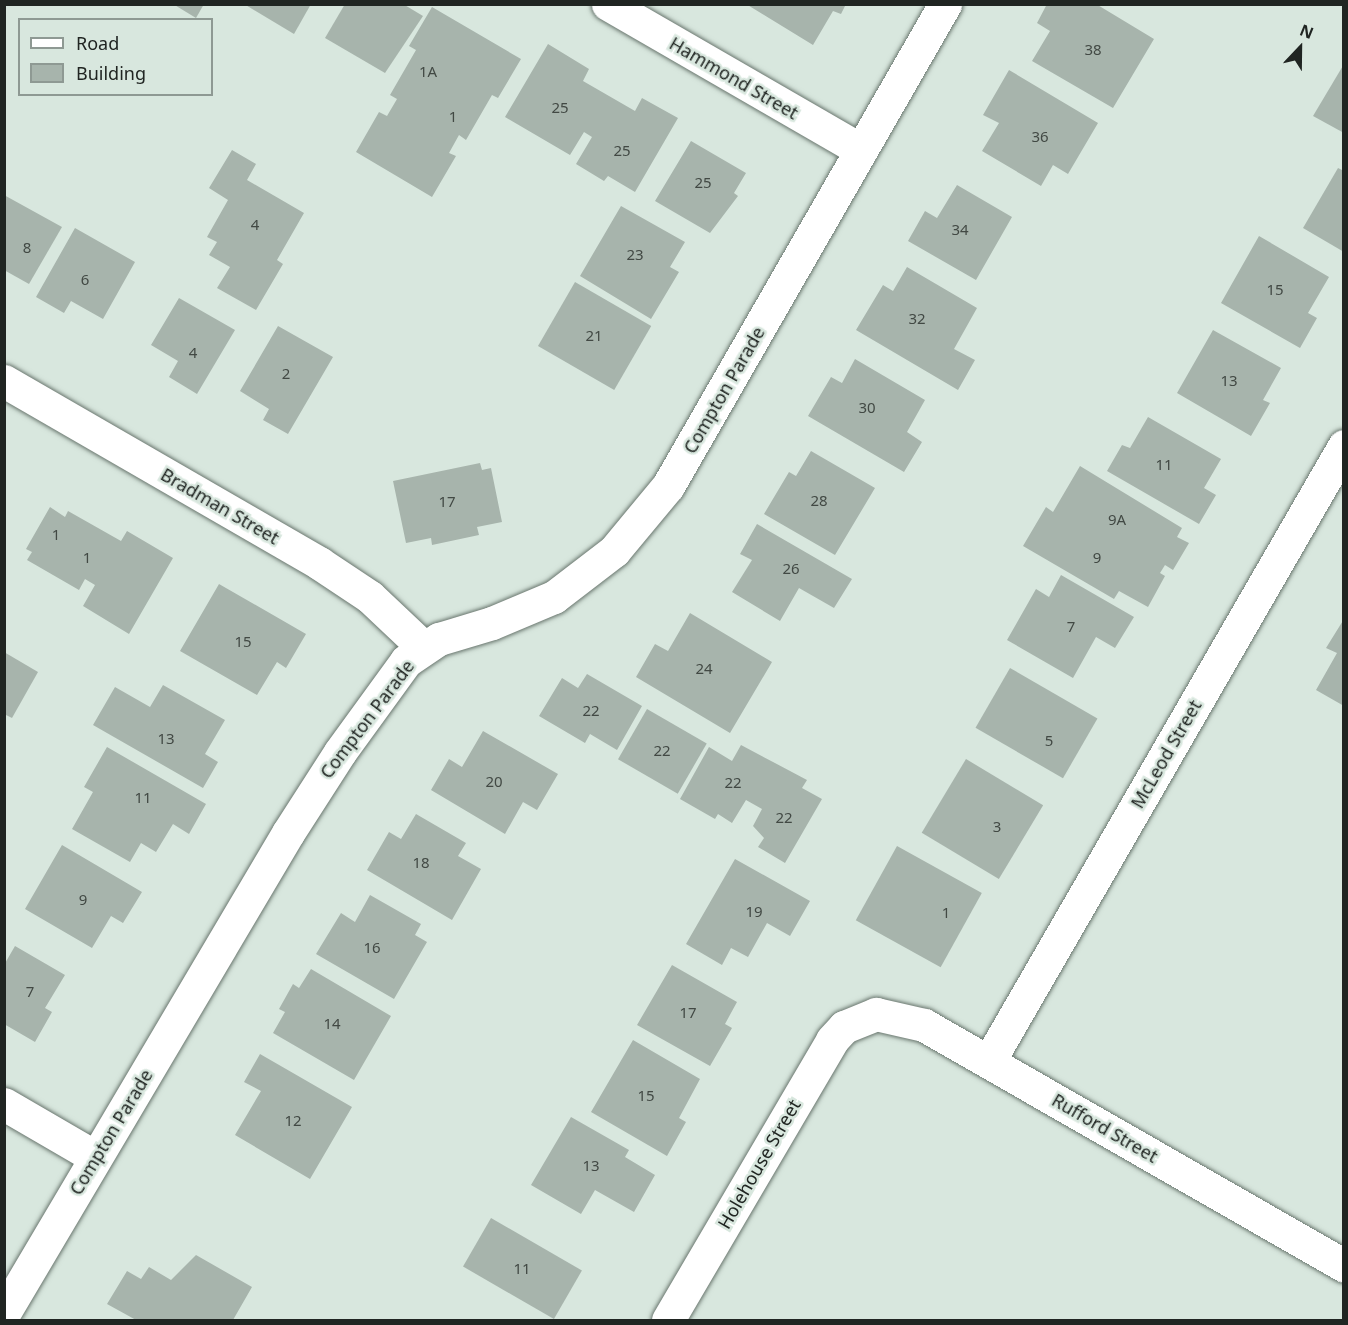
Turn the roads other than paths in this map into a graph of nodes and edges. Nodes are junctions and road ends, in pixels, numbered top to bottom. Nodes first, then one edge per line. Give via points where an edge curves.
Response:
1 (608, 4) edge
2 (945, 4) edge
3 (861, 150) junction
4 (4, 381) edge
5 (1344, 446) edge
6 (424, 648) junction
7 (860, 1018) joint
8 (989, 1061) junction
9 (4, 1104) edge
10 (95, 1157) junction
11 (1344, 1266) edge
12 (4, 1313) edge
13 (668, 1320) edge

1 - 3 street, Hammond Street
2 - 3 street, Compton Parade
3 - 6 street, Compton Parade via 693,447 642,521 614,551 554,597
4 - 6 street, Bradman Street via 319,564 370,597
5 - 8 street, McLeod Street
6 - 10 street, Compton Parade via 406,661 324,776
7 - 8 street, Rufford Street via 876,1014 908,1019
7 - 13 street, Holehouse Street via 832,1040
8 - 11 street, Rufford Street
9 - 10 street
10 - 12 street, Compton Parade

